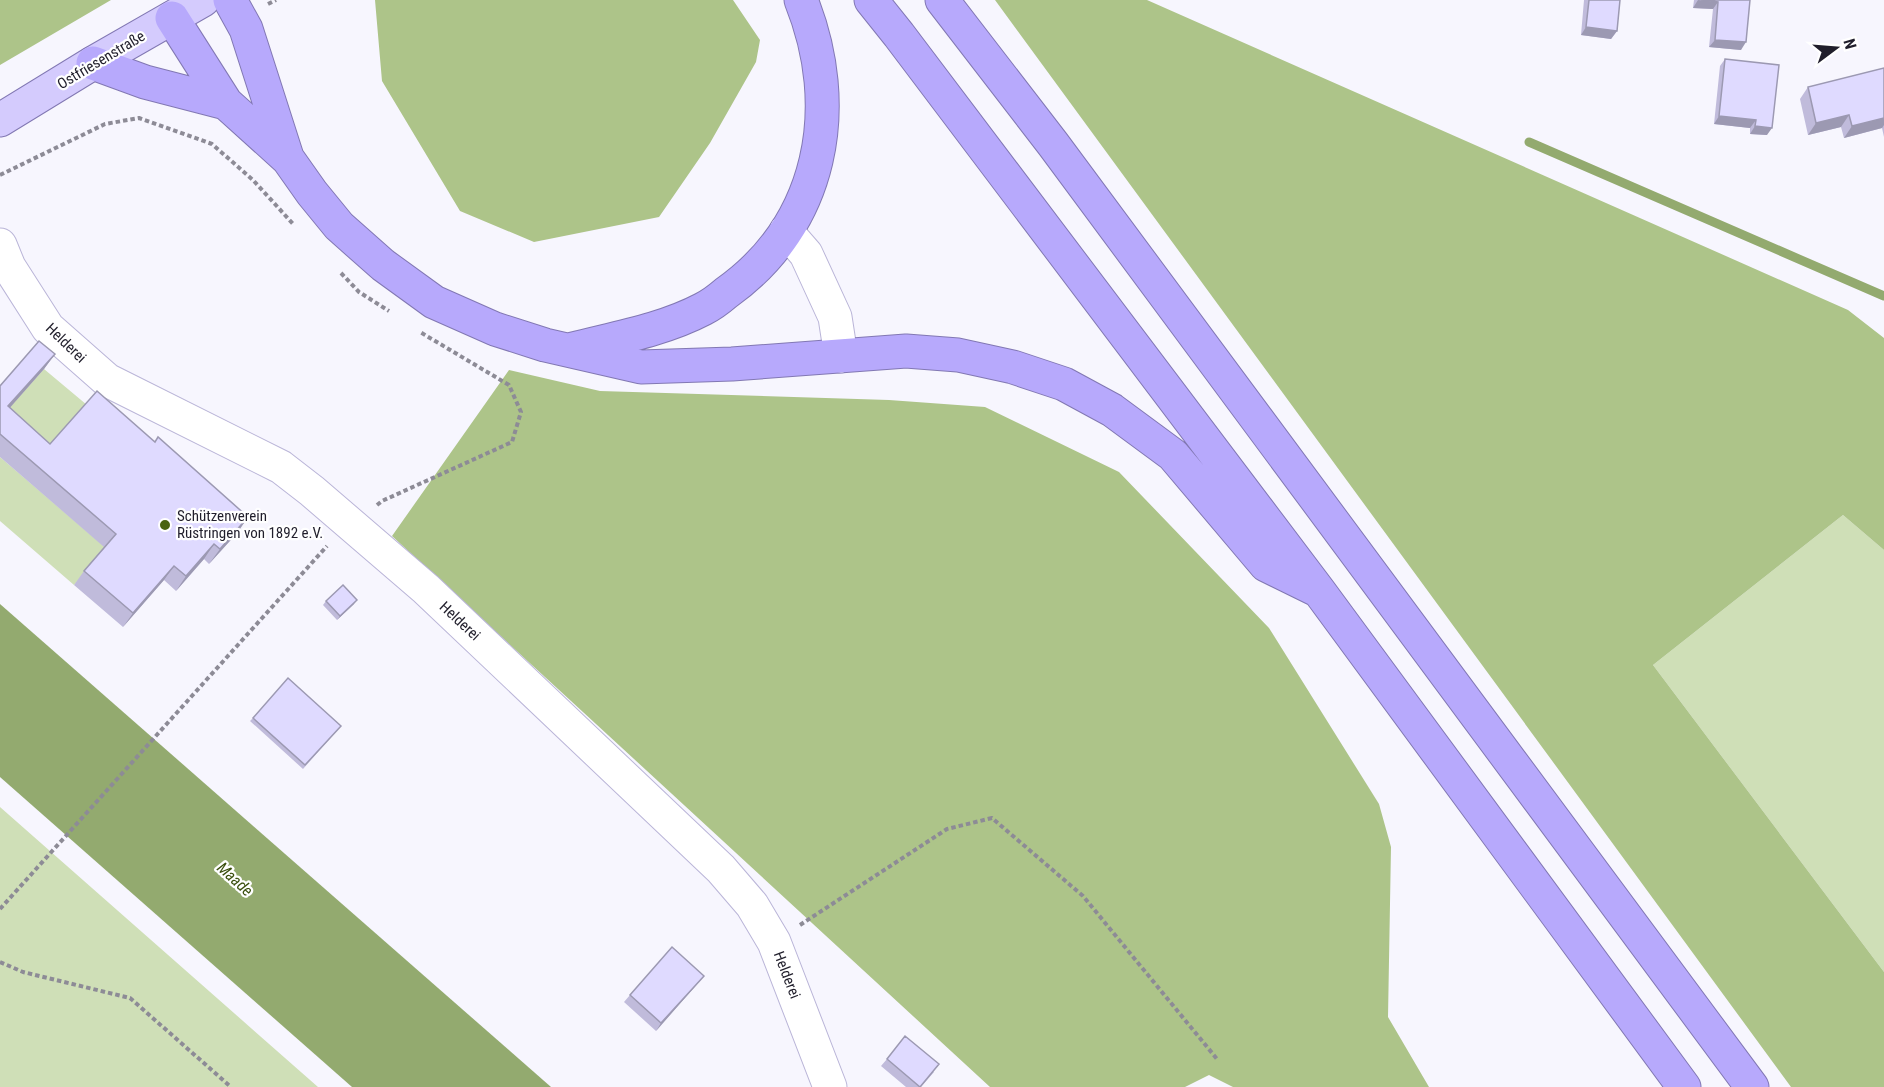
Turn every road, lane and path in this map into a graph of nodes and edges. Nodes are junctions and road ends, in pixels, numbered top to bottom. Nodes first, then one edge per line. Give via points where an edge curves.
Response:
1 (203, 0) edge
2 (230, 0) edge
3 (801, 0) edge
4 (871, 0) edge
5 (942, 0) edge
6 (172, 18) junction
7 (93, 63) junction
8 (226, 103) junction
9 (8, 116) edge
10 (288, 159) junction
11 (0, 175) edge
12 (295, 226) dead end
13 (786, 231) junction
14 (0, 244) edge
15 (337, 270) dead end
16 (394, 315) dead end
17 (412, 327) dead end
18 (569, 350) junction
19 (841, 356) junction
20 (351, 525) junction
21 (1318, 591) junction
22 (0, 909) edge
23 (774, 942) junction
24 (0, 962) edge
25 (1217, 1059) dead end
26 (231, 1087) edge
27 (830, 1087) edge
28 (1684, 1087) edge
29 (1752, 1087) edge

1 - 6 main road, Ostfriesenstraße
2 - 10 highway via 246,29
3 - 13 highway via 820,67 823,113 818,156 804,200
4 - 21 highway
5 - 29 highway
6 - 7 main road, Ostfriesenstraße
6 - 8 highway
7 - 8 highway via 145,82
7 - 9 main road, Ostfriesenstraße
8 - 10 highway
10 - 18 highway via 339,226 434,302 495,329
11 - 12 path via 105,124 139,118 212,144 253,180
13 - 18 highway via 746,279 704,309 664,326
13 - 19 street via 806,254 835,317
14 - 20 street, Helderei via 9,267 48,328 107,380 281,467
15 - 16 path via 359,292
17 - 20 path via 509,385 521,412 512,442 382,501
18 - 19 highway via 641,367
19 - 21 highway via 906,351 958,355 1064,384 1112,410 1173,455 1266,565
20 - 22 path via 329,544
20 - 23 street, Helderei via 426,589 721,869 752,905
21 - 28 highway
23 - 25 path via 947,829 992,818 1083,896
23 - 27 street, Helderei
24 - 26 path via 23,972 130,998

